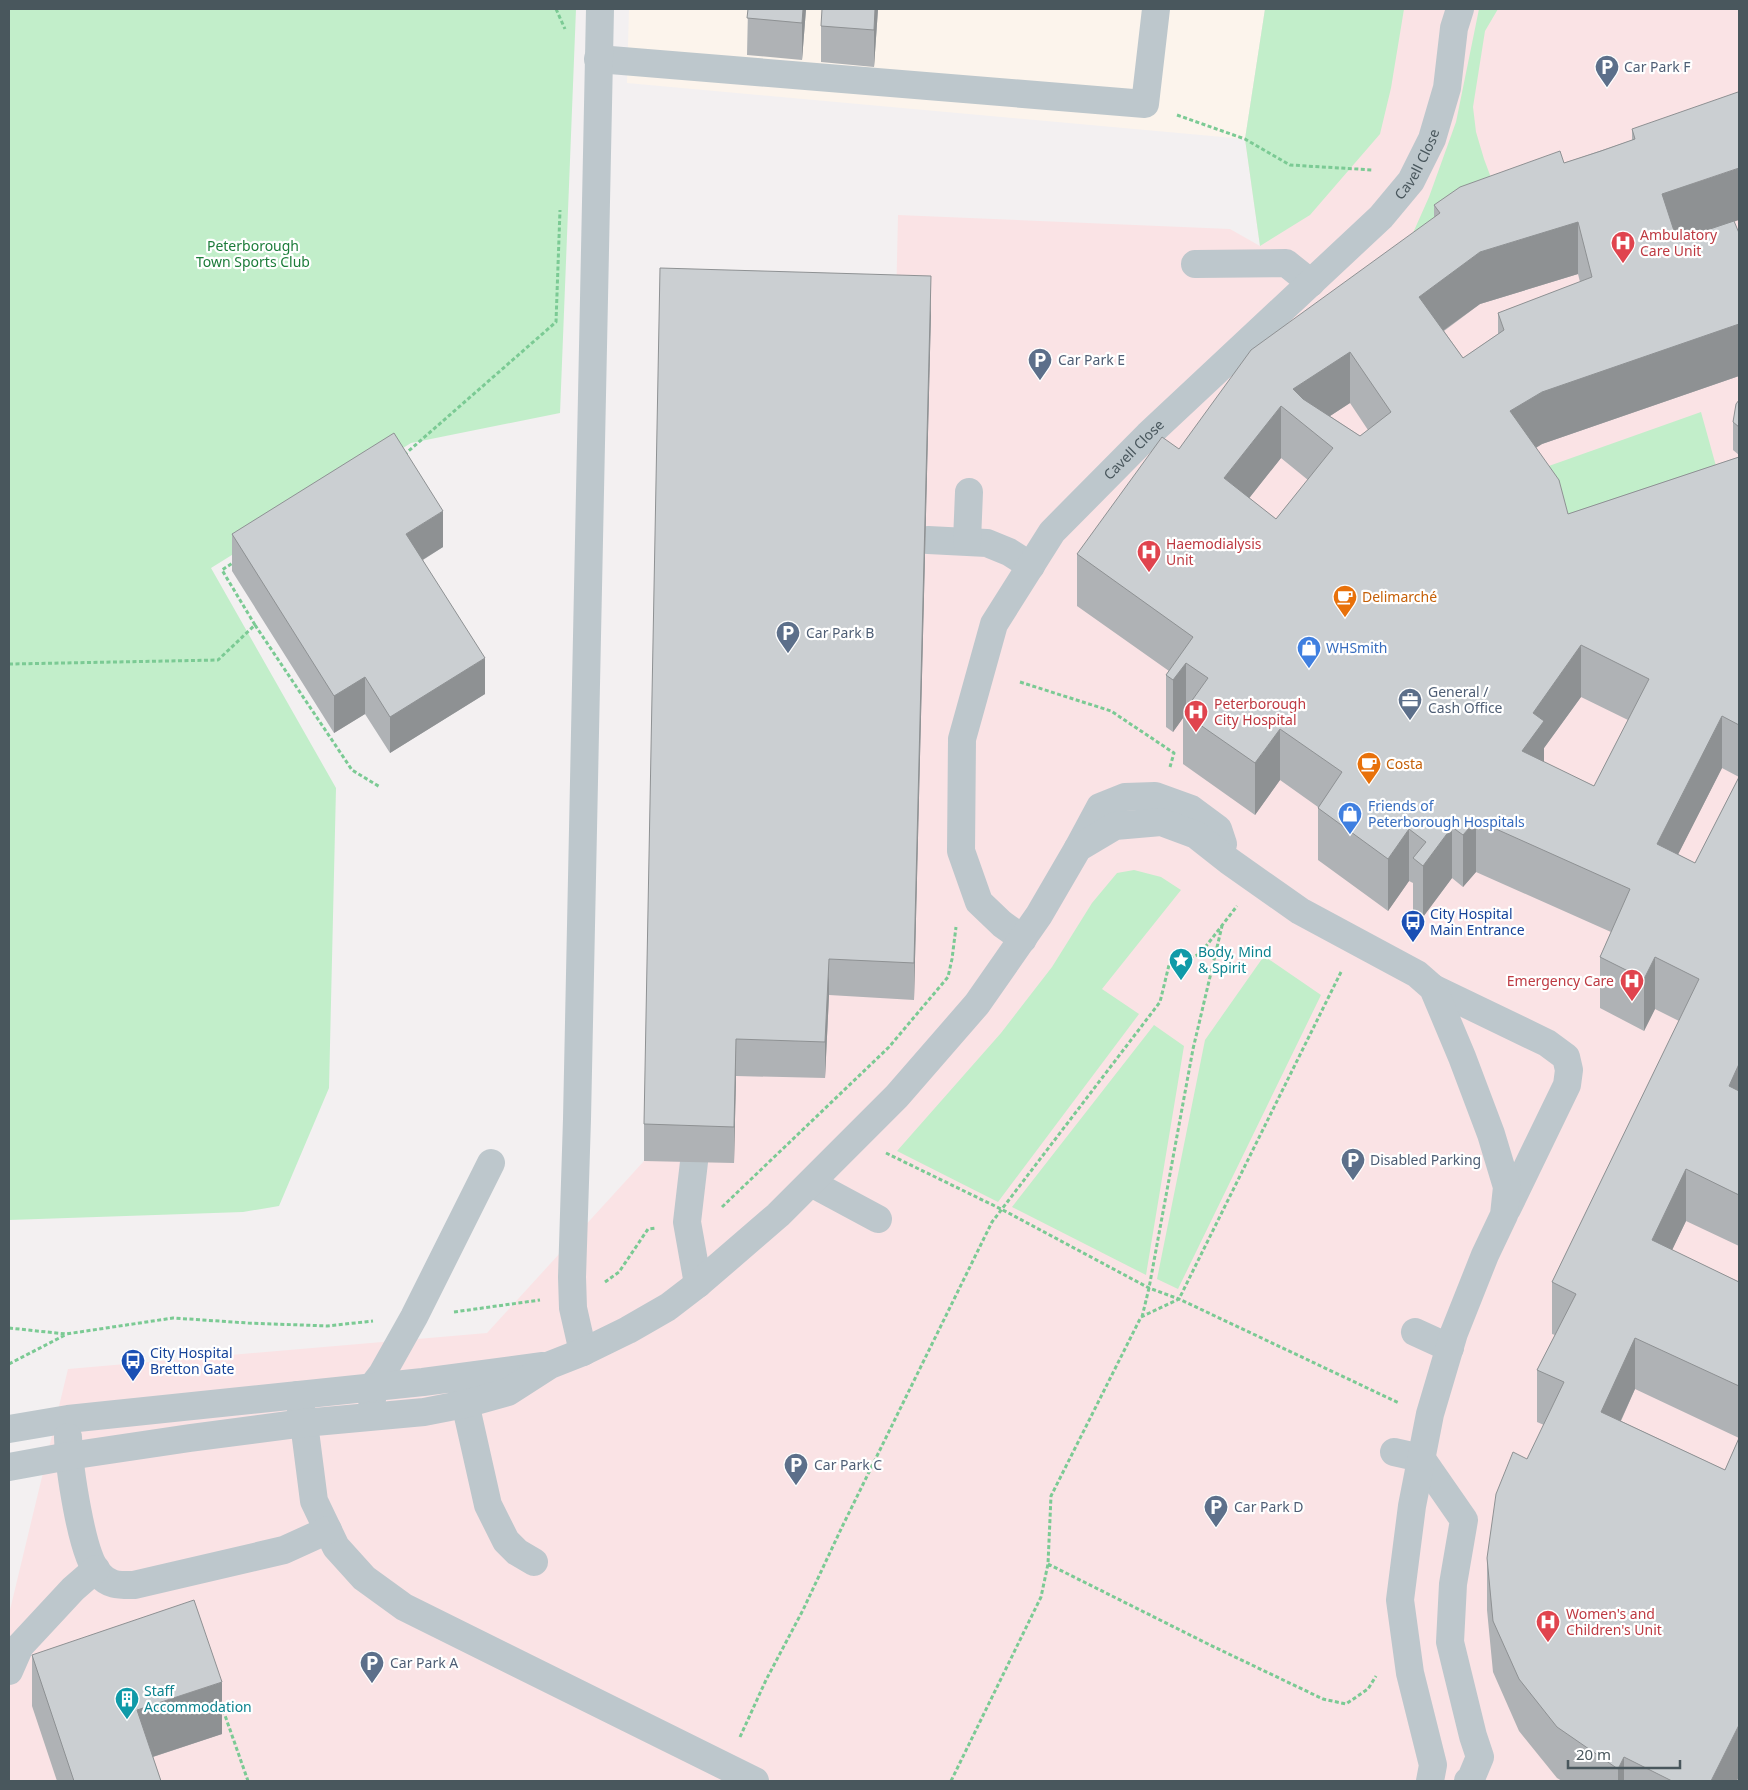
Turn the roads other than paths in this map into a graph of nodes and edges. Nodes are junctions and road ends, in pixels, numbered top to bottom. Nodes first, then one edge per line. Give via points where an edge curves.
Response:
1 (600, 9) edge
2 (1156, 9) edge
3 (1460, 9) edge
4 (598, 59) junction
5 (1195, 264) dead end
6 (1311, 283) junction
7 (969, 492) dead end
8 (928, 540) dead end
9 (967, 541) junction
10 (1030, 566) junction
11 (1023, 939) junction
12 (1433, 988) junction
13 (694, 1162) edge
14 (491, 1163) dead end
15 (811, 1183) junction
16 (1504, 1215) junction
17 (878, 1219) dead end
18 (698, 1284) junction
19 (1415, 1332) dead end
20 (1450, 1348) junction
21 (583, 1352) junction
22 (550, 1365) junction
23 (460, 1378) junction
24 (372, 1387) junction
25 (298, 1395) junction
26 (465, 1404) junction
27 (372, 1417) junction
28 (68, 1420) junction
29 (304, 1423) junction
30 (9, 1429) edge
31 (1394, 1452) dead end
32 (69, 1456) junction
33 (1421, 1458) junction
34 (9, 1467) edge
35 (328, 1530) junction
36 (534, 1562) dead end
37 (96, 1569) junction
38 (9, 1671) edge
39 (755, 1781) edge
40 (1430, 1781) edge
41 (1468, 1781) edge

1 - 4 street
2 - 4 street via 1145,104
3 - 6 street, Cavell Close via 1454,28 1447,88 1432,139 1411,180 1381,218
4 - 21 street via 572,1277 573,1308
5 - 6 street via 1286,263
6 - 10 street, Cavell Close via 1148,435 1052,532
7 - 9 street
8 - 9 street
9 - 10 street via 987,542
10 - 11 street, Cavell Close via 994,624 962,738 961,851 979,902
11 - 12 street via 1078,848 1115,826 1161,822 1196,835 1300,911 1417,974
11 - 15 street via 971,1011 897,1096
12 - 16 street via 1462,1057 1507,1187
12 - 16 street via 1547,1044 1566,1057 1569,1070 1567,1085
13 - 18 street via 687,1222
14 - 24 street via 414,1317
15 - 17 street
15 - 18 street
16 - 20 street via 1485,1255
18 - 21 street via 668,1307
19 - 20 street
20 - 33 street via 1430,1414
21 - 22 street
22 - 23 street
22 - 26 street via 508,1392
23 - 24 street
23 - 26 street
24 - 25 street
24 - 27 street
25 - 28 street
25 - 29 street
26 - 27 street
26 - 36 street via 491,1512 506,1541
27 - 29 street
28 - 30 street
28 - 32 street
29 - 32 street
29 - 35 street via 314,1501
31 - 33 street
32 - 34 street
32 - 37 street via 83,1537
33 - 40 street via 1400,1600 1410,1673 1433,1764
33 - 41 street via 1464,1520 1453,1584 1450,1642 1480,1757
35 - 37 street via 284,1550 134,1585 114,1585
35 - 39 street via 336,1547 364,1578 404,1607
37 - 38 street via 20,1646

